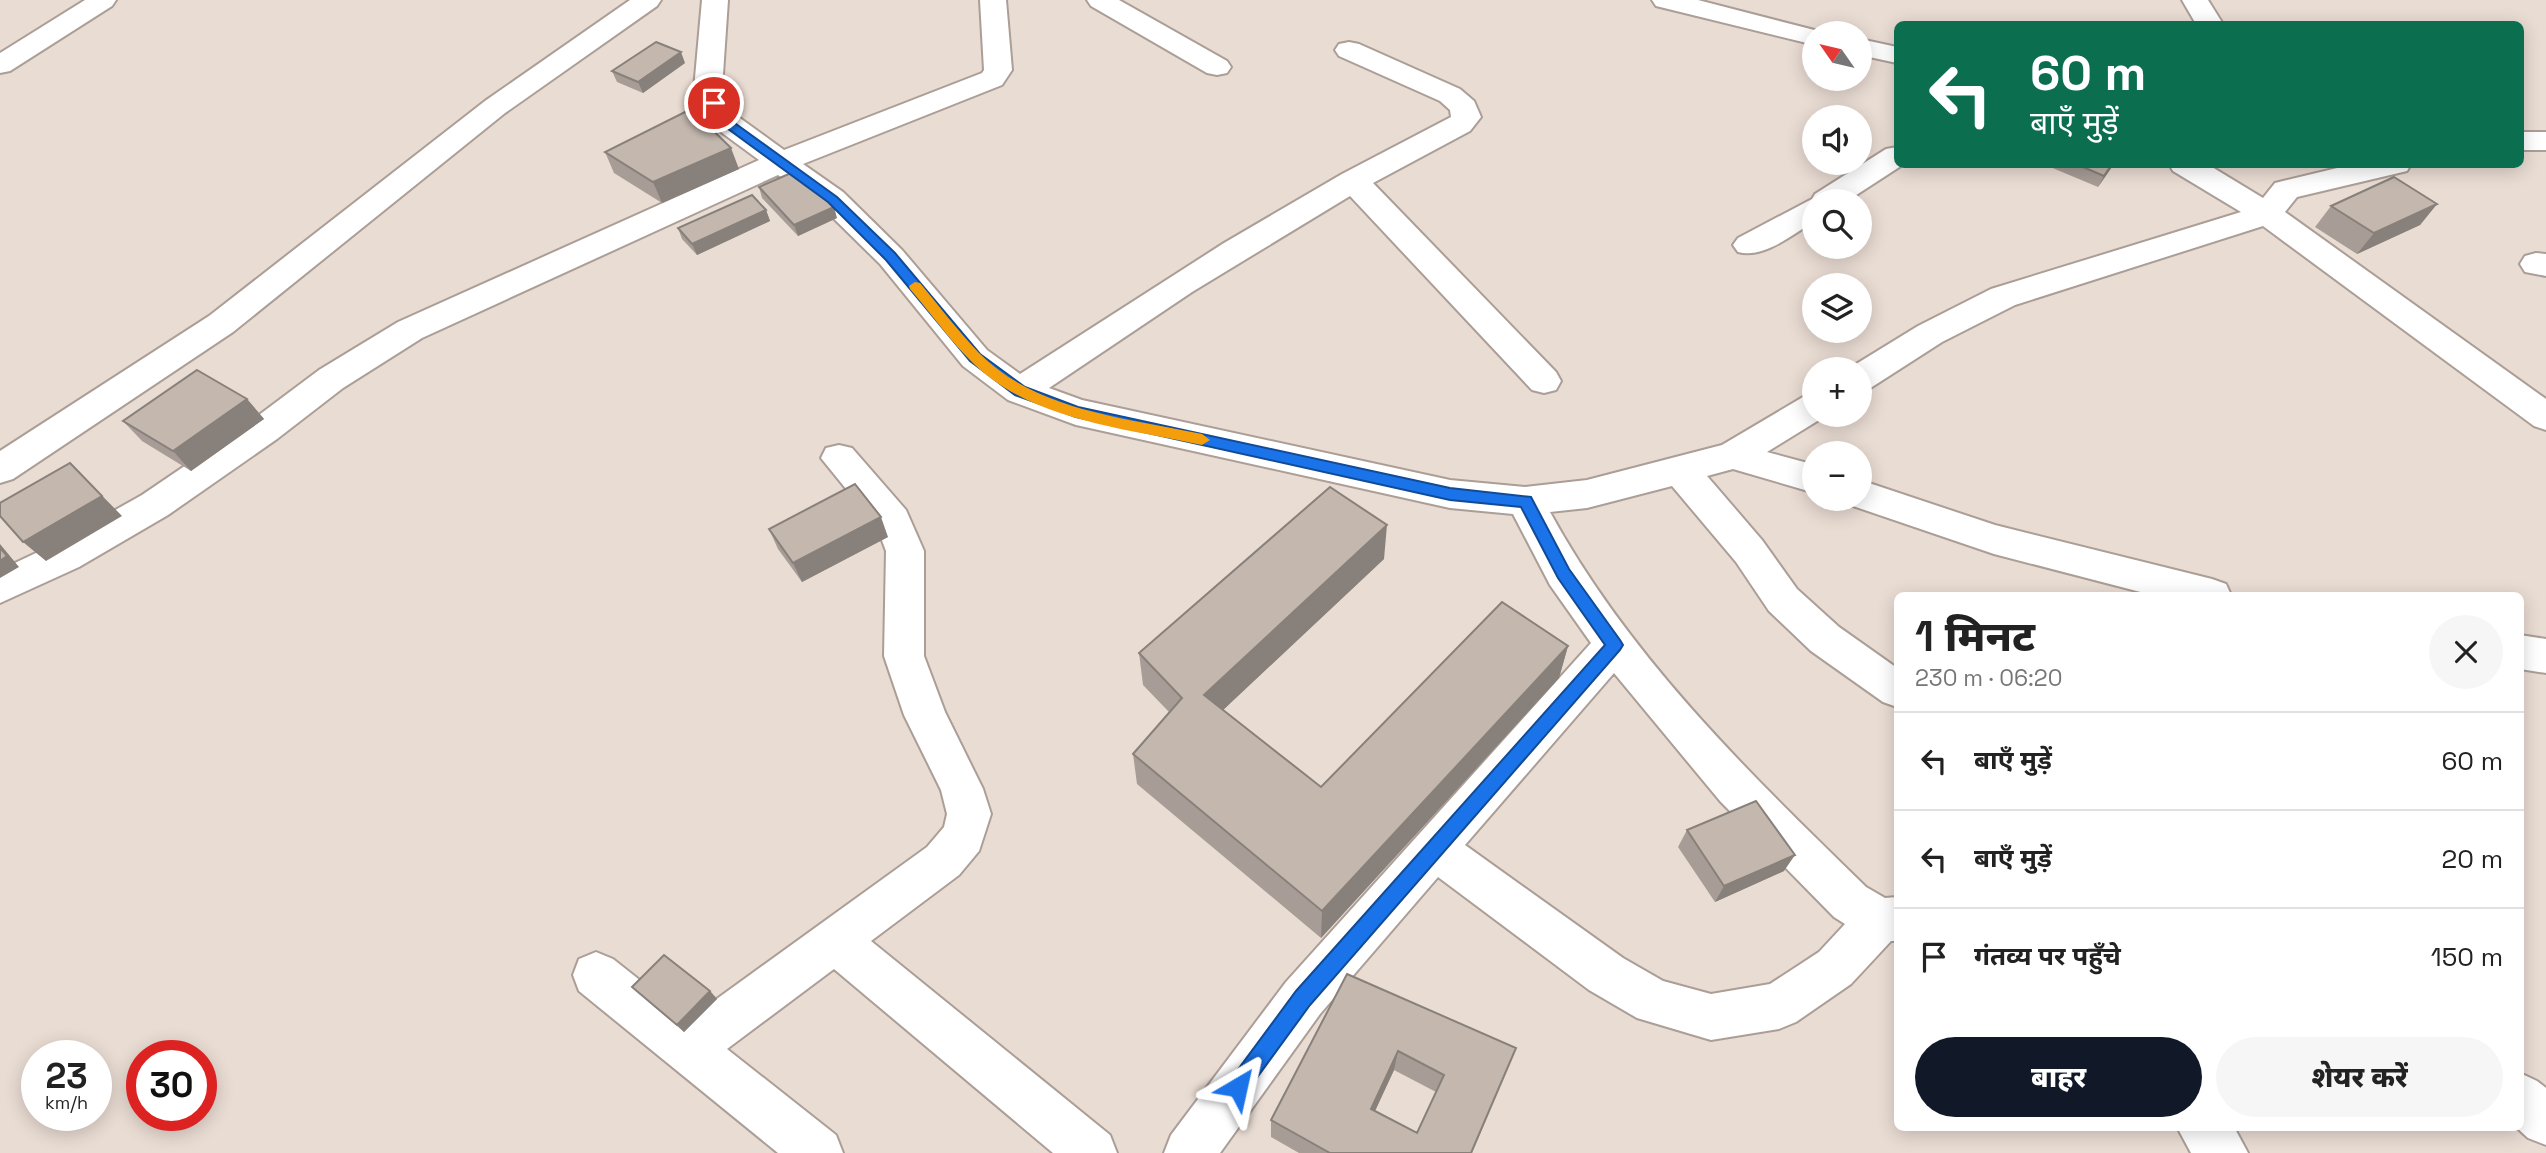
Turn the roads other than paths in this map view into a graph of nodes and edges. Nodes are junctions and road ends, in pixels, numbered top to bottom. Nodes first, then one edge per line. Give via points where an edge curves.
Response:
1 (103, 0) edge
2 (648, 0) edge
3 (993, 0) edge
4 (1100, 0) edge
5 (1665, 0) edge
6 (2195, 0) edge
7 (717, 1) edge
8 (2207, 21) edge
9 (1802, 34) edge
10 (1349, 50) dead end
11 (1872, 50) edge
12 (1894, 54) edge
13 (0, 65) edge
14 (1217, 67) dead end
15 (2524, 141) edge
16 (2546, 141) edge
17 (1894, 158) edge
18 (781, 162) junction
19 (2199, 168) edge
20 (2377, 168) edge
21 (1353, 181) junction
22 (1845, 189) edge
23 (2278, 189) edge
24 (1802, 215) edge
25 (1749, 245) dead end
26 (1872, 370) edge
27 (1544, 381) dead end
28 (1020, 391) junction
29 (1802, 415) edge
30 (2546, 417) edge
31 (1733, 456) junction
32 (839, 458) dead end
33 (0, 469) edge
34 (1680, 470) junction
35 (1802, 475) edge
36 (1872, 498) edge
37 (1525, 502) junction
38 (0, 587) edge
39 (2200, 592) edge
40 (1614, 645) junction
41 (2524, 653) edge
42 (2546, 656) edge
43 (1894, 689) edge
44 (1435, 849) junction
45 (1888, 920) edge
46 (835, 941) junction
47 (596, 975) dead end
48 (689, 1048) junction
49 (2524, 1101) edge
50 (2546, 1120) edge
51 (2205, 1131) edge
52 (818, 1153) edge
53 (1092, 1153) edge
54 (1189, 1153) edge
55 (2222, 1153) edge

1 - 13 street
2 - 33 street via 495,107 221,324
3 - 18 street via 998,70 992,79
4 - 14 street
5 - 9 street
6 - 8 street
7 - 18 street via 708,89 720,118
10 - 21 street via 1450,95 1464,107 1466,117 1460,125
11 - 12 street
15 - 16 street
17 - 22 street
18 - 28 street via 832,200 891,257 975,358
18 - 38 street via 410,330 331,379 155,505
19 - 23 street
20 - 23 street
21 - 27 street
21 - 28 street via 1155,299
23 - 26 street via 2003,297
23 - 30 street
24 - 25 street
28 - 37 street via 1076,412 1450,494
29 - 31 street
31 - 34 street
31 - 35 street
32 - 46 street via 893,520 905,551 904,656 969,814 963,837 943,861
34 - 37 street via 1587,494
34 - 43 street via 1749,551 1783,600 1825,639
36 - 39 street via 1994,539
37 - 40 street via 1564,574
40 - 44 street
40 - 45 street via 1735,788 1850,902
41 - 42 street
44 - 45 street via 1606,974 1654,1002 1711,1017 1779,1006 1835,968
44 - 54 street via 1303,998
46 - 48 street
46 - 53 street
47 - 48 street
48 - 52 street
49 - 50 street
51 - 55 street

